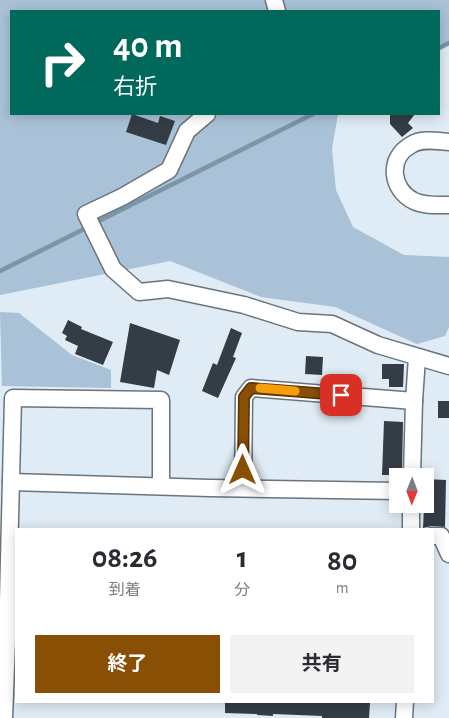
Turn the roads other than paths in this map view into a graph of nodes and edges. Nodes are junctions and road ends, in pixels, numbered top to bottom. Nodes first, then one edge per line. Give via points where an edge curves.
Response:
1 (206, 115) edge
2 (449, 142) edge
3 (449, 205) edge
4 (418, 357) junction
5 (449, 366) edge
6 (414, 401) junction
7 (412, 468) edge
8 (12, 482) junction
9 (161, 486) junction
10 (243, 488) junction
11 (389, 491) edge
12 (412, 513) edge
13 (411, 528) edge
14 (434, 536) edge
15 (449, 554) edge
16 (13, 562) edge
17 (12, 641) edge
18 (405, 703) edge
19 (4, 718) edge
20 (404, 718) edge

1 - 4 street via 187,131 169,170 86,214 113,269 138,292 168,289 244,305 298,322 332,324 378,345
2 - 3 street via 422,141 409,145 398,159 395,171 398,188 414,202
4 - 5 street
4 - 6 street
6 - 7 street
6 - 10 street via 251,388 244,397
8 - 9 street
8 - 9 street via 13,398 162,400
8 - 16 street
9 - 10 street
10 - 11 street
12 - 13 street
14 - 15 street via 441,536
16 - 17 street
17 - 19 street
18 - 20 street

